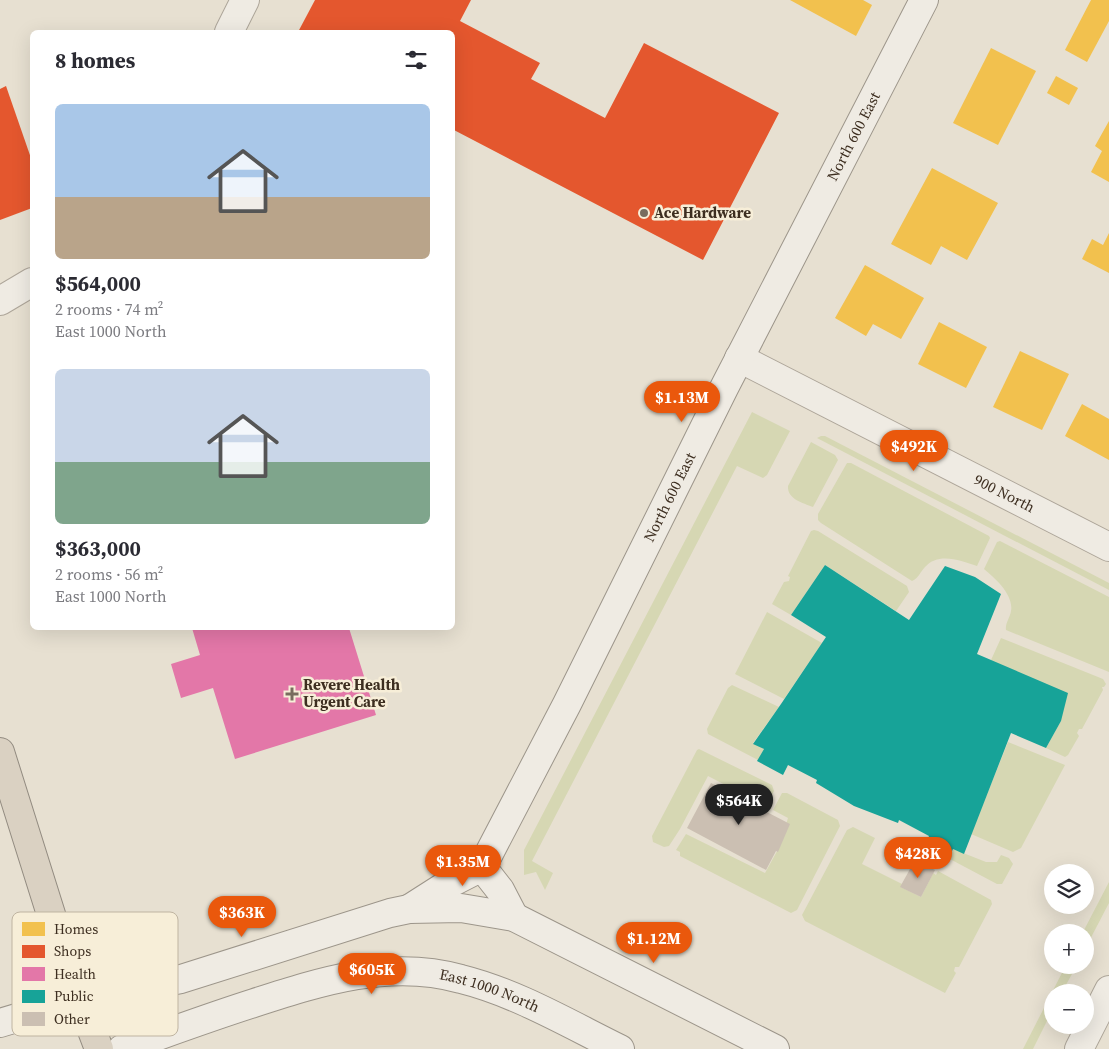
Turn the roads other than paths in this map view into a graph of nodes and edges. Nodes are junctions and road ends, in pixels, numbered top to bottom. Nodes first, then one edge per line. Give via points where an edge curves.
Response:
1 (245, 0) edge
2 (924, 0) edge
3 (229, 30) edge
4 (19, 284) edge
5 (0, 301) edge
6 (739, 358) junction
7 (1109, 547) edge
8 (0, 752) edge
9 (482, 867) junction
10 (410, 909) junction
11 (50, 912) edge
12 (514, 917) junction
13 (178, 980) edge
14 (1109, 990) edge
15 (12, 1019) edge
16 (0, 1023) edge
17 (178, 1029) edge
18 (94, 1036) edge
19 (158, 1036) edge
20 (99, 1049) edge
21 (122, 1049) edge
22 (620, 1049) edge
23 (775, 1049) edge
24 (1079, 1049) edge

1 - 3 street
2 - 6 street, North 600 East
4 - 5 street
6 - 7 street, 900 North
6 - 9 street, North 600 East
8 - 11 highway
9 - 10 street
9 - 12 street via 500,890
10 - 12 street via 461,908
10 - 13 street
12 - 23 street
14 - 24 street
15 - 16 street
17 - 22 street, East 1000 North via 316,982 358,974 412,971 462,979 495,990
18 - 20 highway
19 - 21 street, East 1000 North

